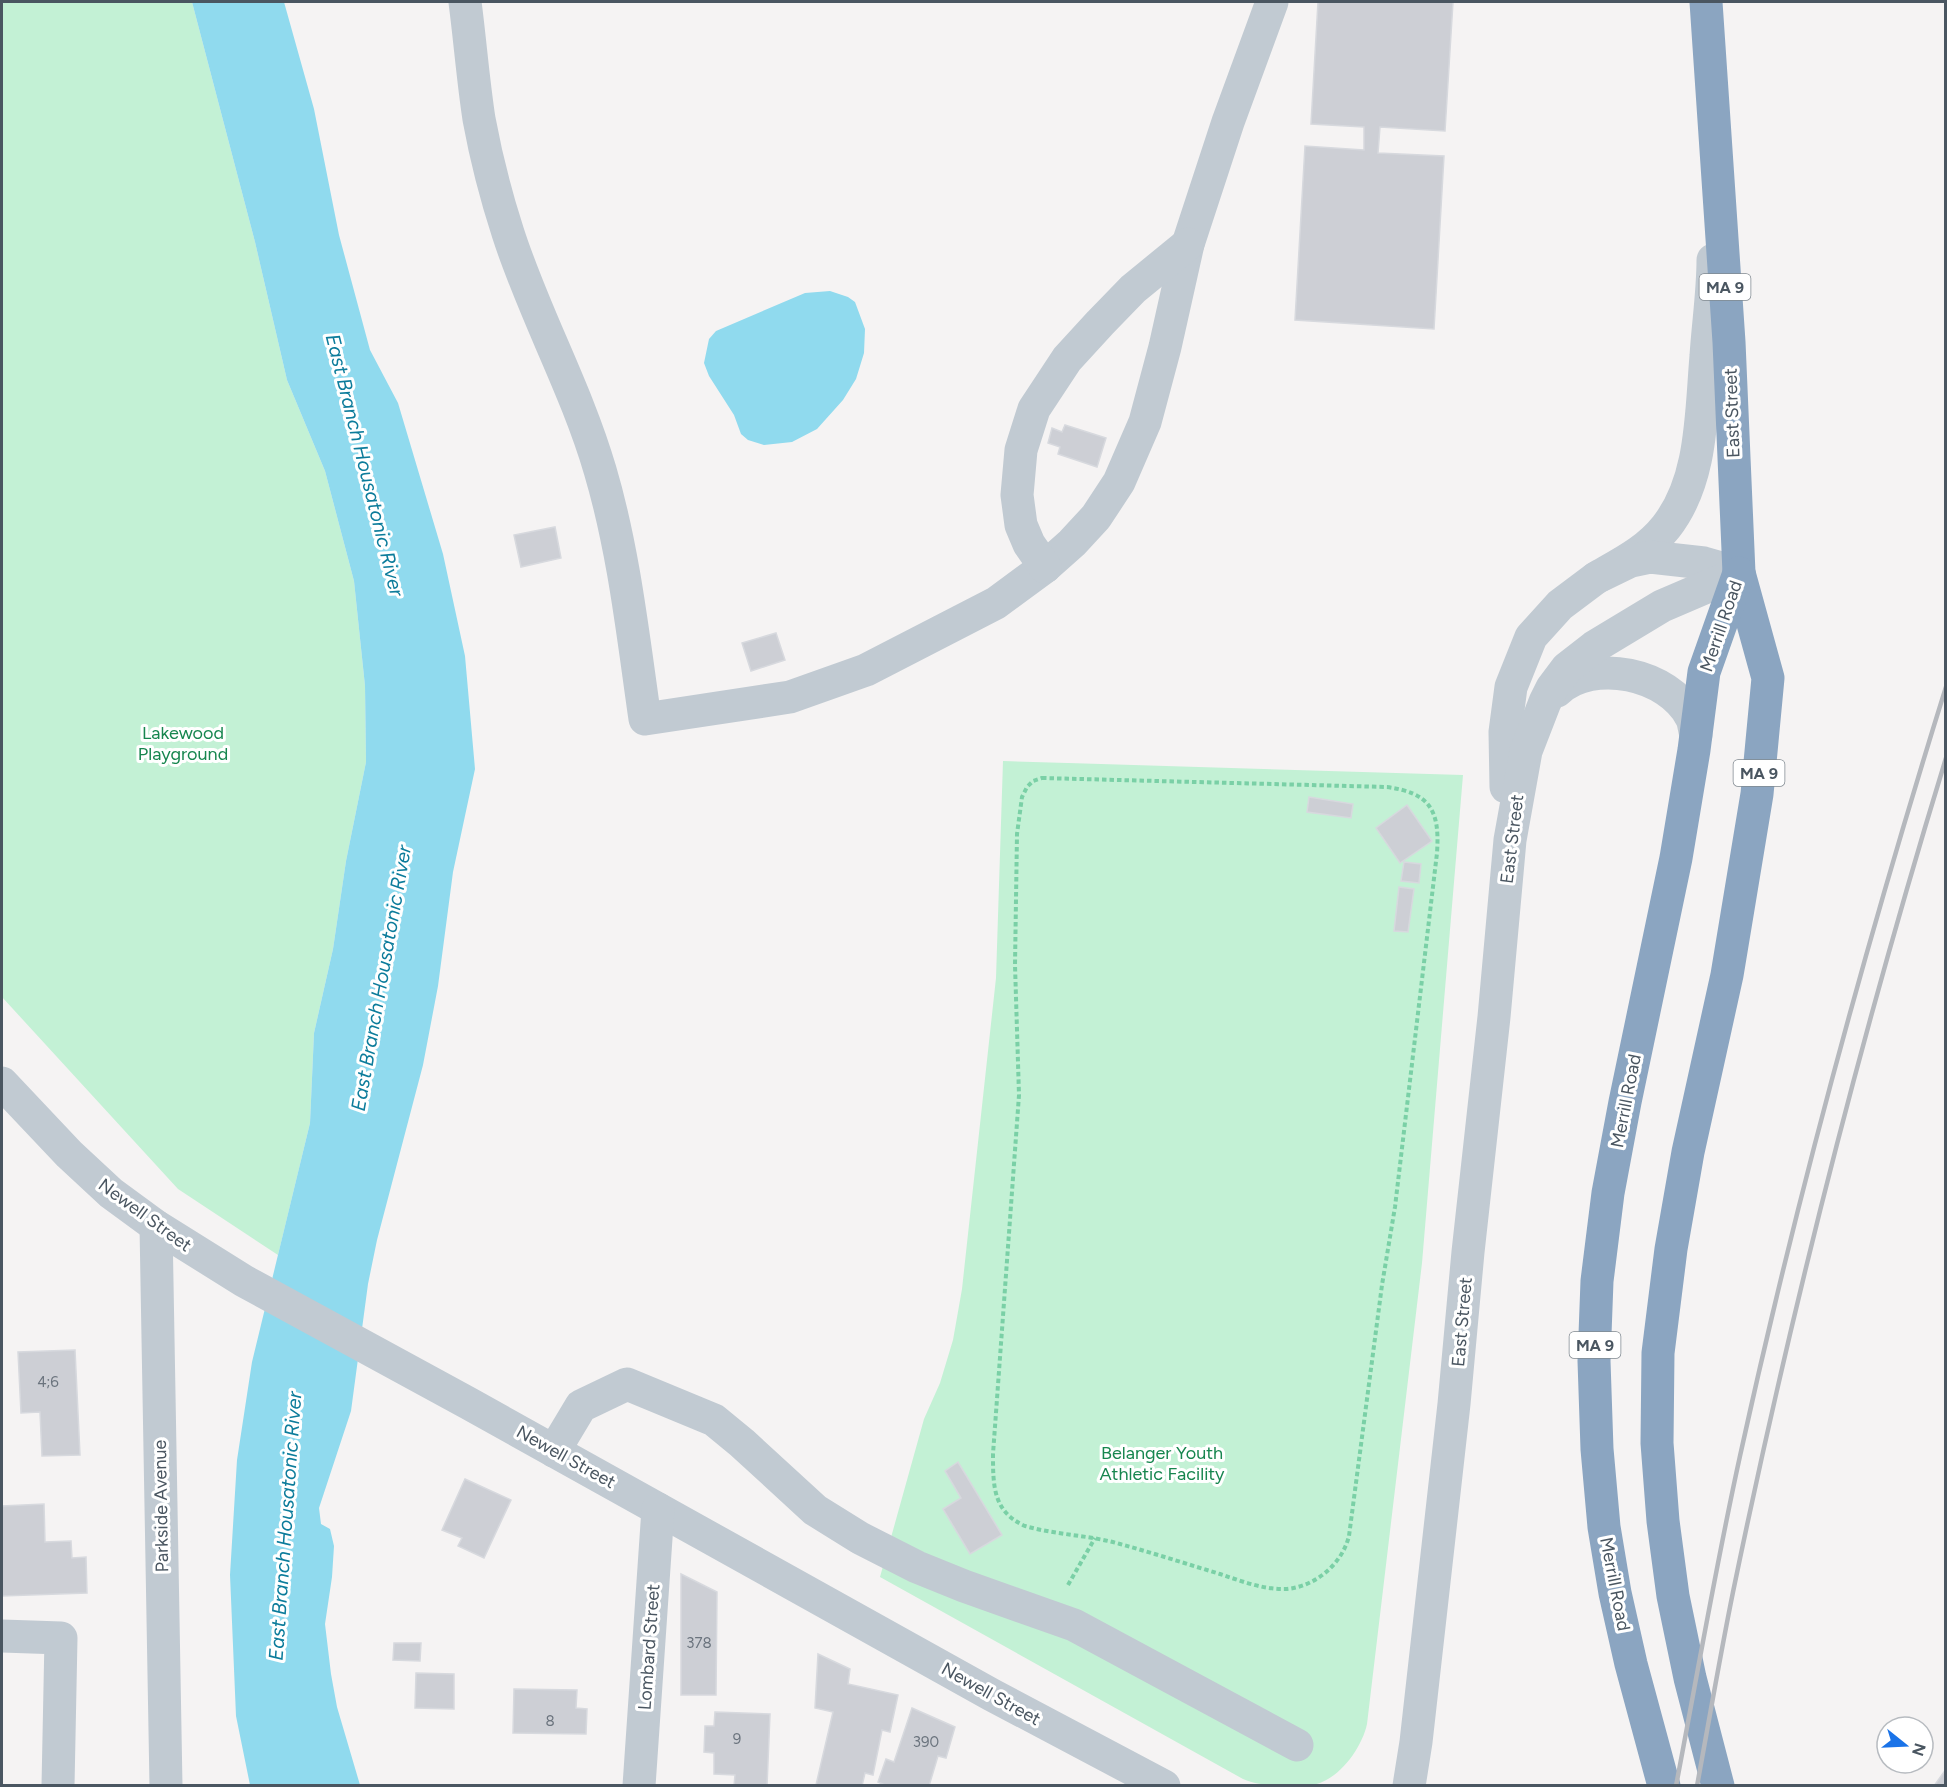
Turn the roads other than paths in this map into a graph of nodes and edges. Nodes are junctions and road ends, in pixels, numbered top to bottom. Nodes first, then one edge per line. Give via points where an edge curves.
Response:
1 (465, 2) edge
2 (1272, 2) edge
3 (1706, 2) edge
4 (1713, 108) junction
5 (1188, 244) junction
6 (1045, 567) junction
7 (1739, 573) junction
8 (1596, 578) junction
9 (1545, 702) junction
10 (1696, 735) junction
11 (1510, 840) junction
12 (2, 1083) edge
13 (156, 1226) junction
14 (554, 1451) junction
15 (658, 1509) junction
16 (2, 1636) edge
17 (1298, 1745) dead end
18 (58, 1785) edge
19 (166, 1785) edge
20 (639, 1785) edge
21 (1164, 1785) edge
22 (1409, 1785) edge
23 (1664, 1785) edge
24 (1718, 1785) edge

1 - 6 street via 479,119 492,179 530,294 600,468 613,518 645,719 789,697 866,670 996,603
2 - 5 street
3 - 4 highway, East Street / MA 9
4 - 7 highway, East Street / MA 9
4 - 8 street via 1713,273 1693,470 1676,511 1655,540 1642,552
5 - 6 street via 1158,377 1132,454 1096,517
5 - 6 street via 1133,289 1093,330 1066,359 1034,409 1021,450 1017,495 1021,525
7 - 8 street via 1704,562 1650,557 1631,561
7 - 9 street, East Street via 1662,606 1610,636 1567,668
7 - 10 highway, Merrill Road / MA 9 via 1704,672
7 - 24 highway, Merrill Road / MA 9 via 1768,678 1757,794 1727,975 1688,1152 1658,1353 1657,1443 1673,1596
8 - 11 street via 1560,605 1531,637 1511,687 1504,758
9 - 10 street via 1574,679 1588,674 1624,673 1674,697 1692,719
9 - 11 street, East Street via 1526,751
10 - 23 highway, Merrill Road / MA 9 via 1676,858 1614,1159 1597,1281 1594,1361 1604,1527 1631,1664
11 - 22 street, East Street via 1453,1415
12 - 13 street, Newell Street via 90,1174
13 - 14 street, Newell Street via 244,1281
13 - 19 street, Parkside Avenue
14 - 15 street, Newell Street
14 - 17 street via 581,1406 627,1384 714,1420 815,1510 860,1538 926,1571 1074,1625
15 - 20 street, Lombard Street
15 - 21 street, Newell Street via 992,1695
16 - 18 street via 61,1638

